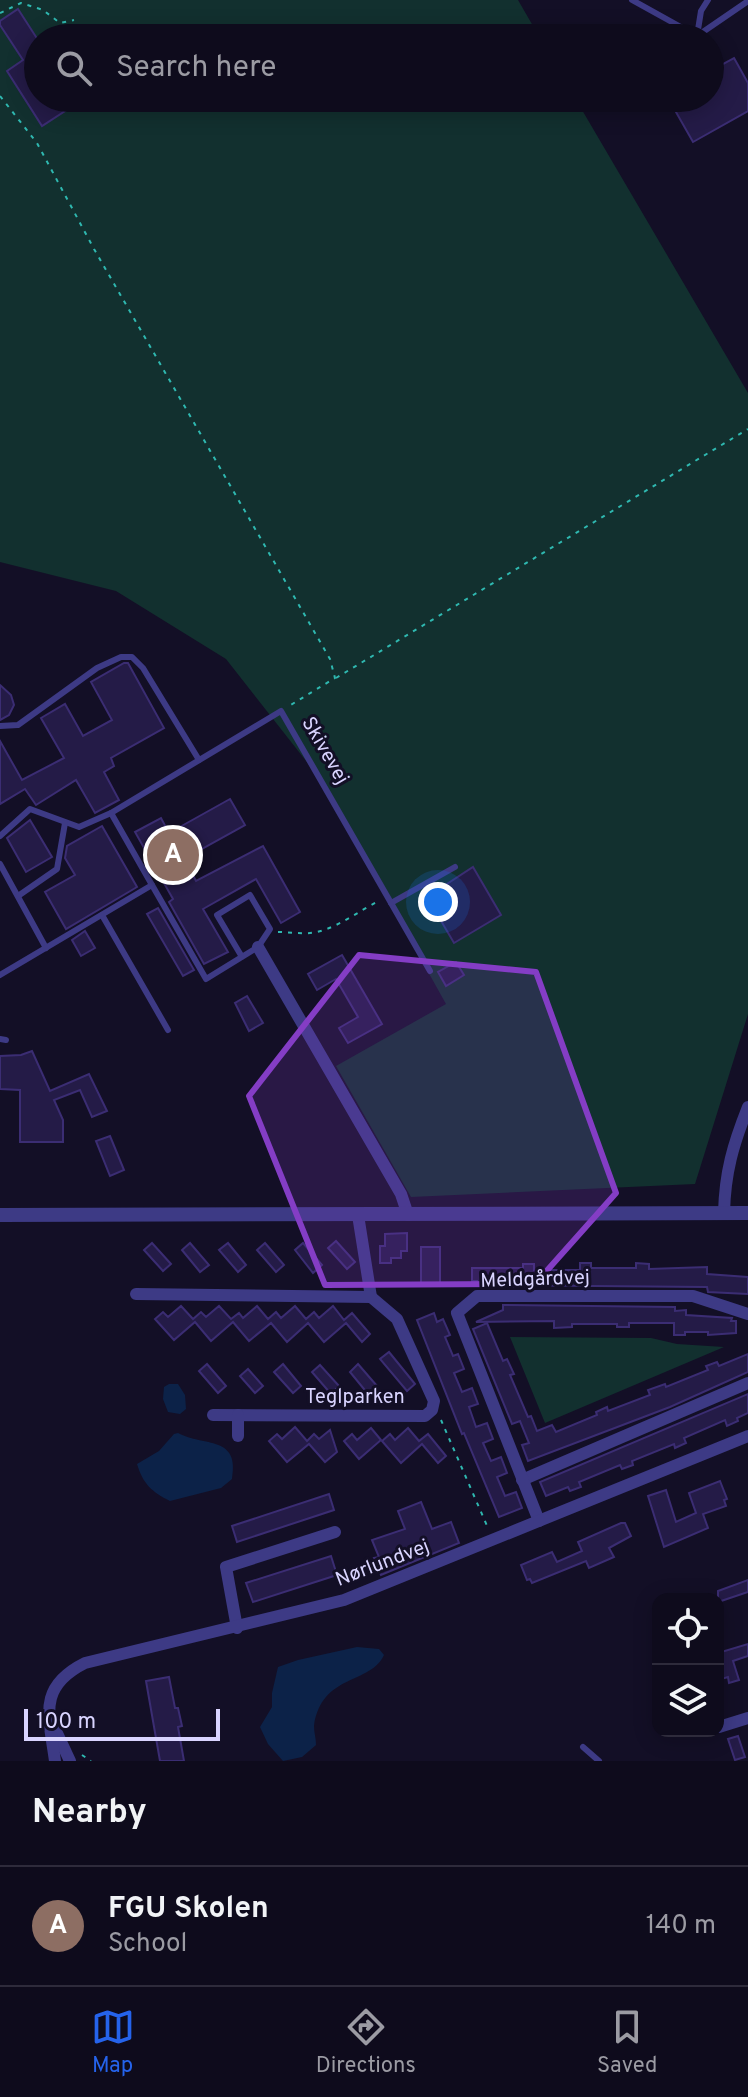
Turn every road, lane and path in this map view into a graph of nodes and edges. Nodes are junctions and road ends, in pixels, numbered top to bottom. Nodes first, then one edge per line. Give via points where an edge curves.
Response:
1 (632, 0) edge
2 (708, 0) edge
3 (748, 1) edge
4 (0, 13) edge
5 (74, 20) dead end
6 (675, 24) edge
7 (699, 24) edge
8 (714, 24) edge
9 (0, 96) edge
10 (748, 429) edge
11 (335, 678) junction
12 (281, 711) junction
13 (0, 726) edge
14 (199, 760) junction
15 (111, 813) junction
16 (65, 823) junction
17 (0, 836) edge
18 (0, 864) edge
19 (455, 867) dead end
20 (152, 885) junction
21 (18, 896) junction
22 (389, 900) junction
23 (102, 915) junction
24 (268, 932) junction
25 (258, 947) junction
26 (46, 948) junction
27 (242, 957) junction
28 (430, 971) dead end
29 (0, 975) edge
30 (168, 1030) dead end
31 (748, 1107) edge
32 (724, 1213) junction
33 (748, 1213) edge
34 (0, 1215) edge
35 (358, 1215) junction
36 (408, 1215) junction
37 (136, 1294) dead end
38 (371, 1297) junction
39 (748, 1314) edge
40 (748, 1383) edge
41 (432, 1410) junction
42 (213, 1415) dead end
43 (238, 1415) junction
44 (238, 1436) dead end
45 (748, 1436) edge
46 (522, 1480) junction
47 (539, 1521) junction
48 (335, 1532) dead end
49 (493, 1540) junction
50 (237, 1628) junction
51 (49, 1717) junction
52 (748, 1718) edge
53 (724, 1725) edge
54 (583, 1747) dead end
55 (55, 1761) edge
56 (70, 1761) edge
57 (599, 1761) edge

1 - 6 lane
2 - 7 lane
3 - 8 lane
4 - 5 path via 21,3 60,23
9 - 11 path via 37,143 330,659
10 - 11 path
11 - 12 path
12 - 14 lane, Skivevej
12 - 22 lane, Skivevej
13 - 14 lane via 18,725 97,668 132,657
14 - 15 lane, Skivevej
15 - 16 lane, Skivevej via 79,827
15 - 20 lane
16 - 17 lane via 30,809
16 - 21 lane via 57,869
18 - 21 lane
19 - 22 lane
20 - 23 lane
20 - 27 lane via 206,979
21 - 26 lane
22 - 24 path via 312,933
22 - 28 lane, Skivevej
23 - 26 lane
23 - 30 lane
24 - 25 lane
24 - 27 lane via 250,895 217,915
25 - 27 lane
25 - 36 street via 401,1194
26 - 29 lane
31 - 32 street via 730,1158
32 - 33 street
32 - 36 street
34 - 35 street
35 - 36 street
35 - 38 street
37 - 38 street
38 - 41 street, Teglparken via 397,1319 434,1401
39 - 46 street, Meldgårdvej via 693,1296 477,1296 457,1313
40 - 46 street
41 - 43 street, Teglparken via 425,1416
41 - 49 path via 444,1425
42 - 43 street, Teglparken
43 - 44 street
45 - 47 street, Nørlundvej
46 - 47 street, Meldgårdvej
47 - 49 street, Nørlundvej
48 - 50 street via 226,1567
49 - 50 street, Nørlundvej via 344,1600
50 - 51 street, Nørlundvej via 85,1663 57,1682
51 - 55 street, Nørlundvej
51 - 56 street
52 - 53 street
54 - 57 lane

